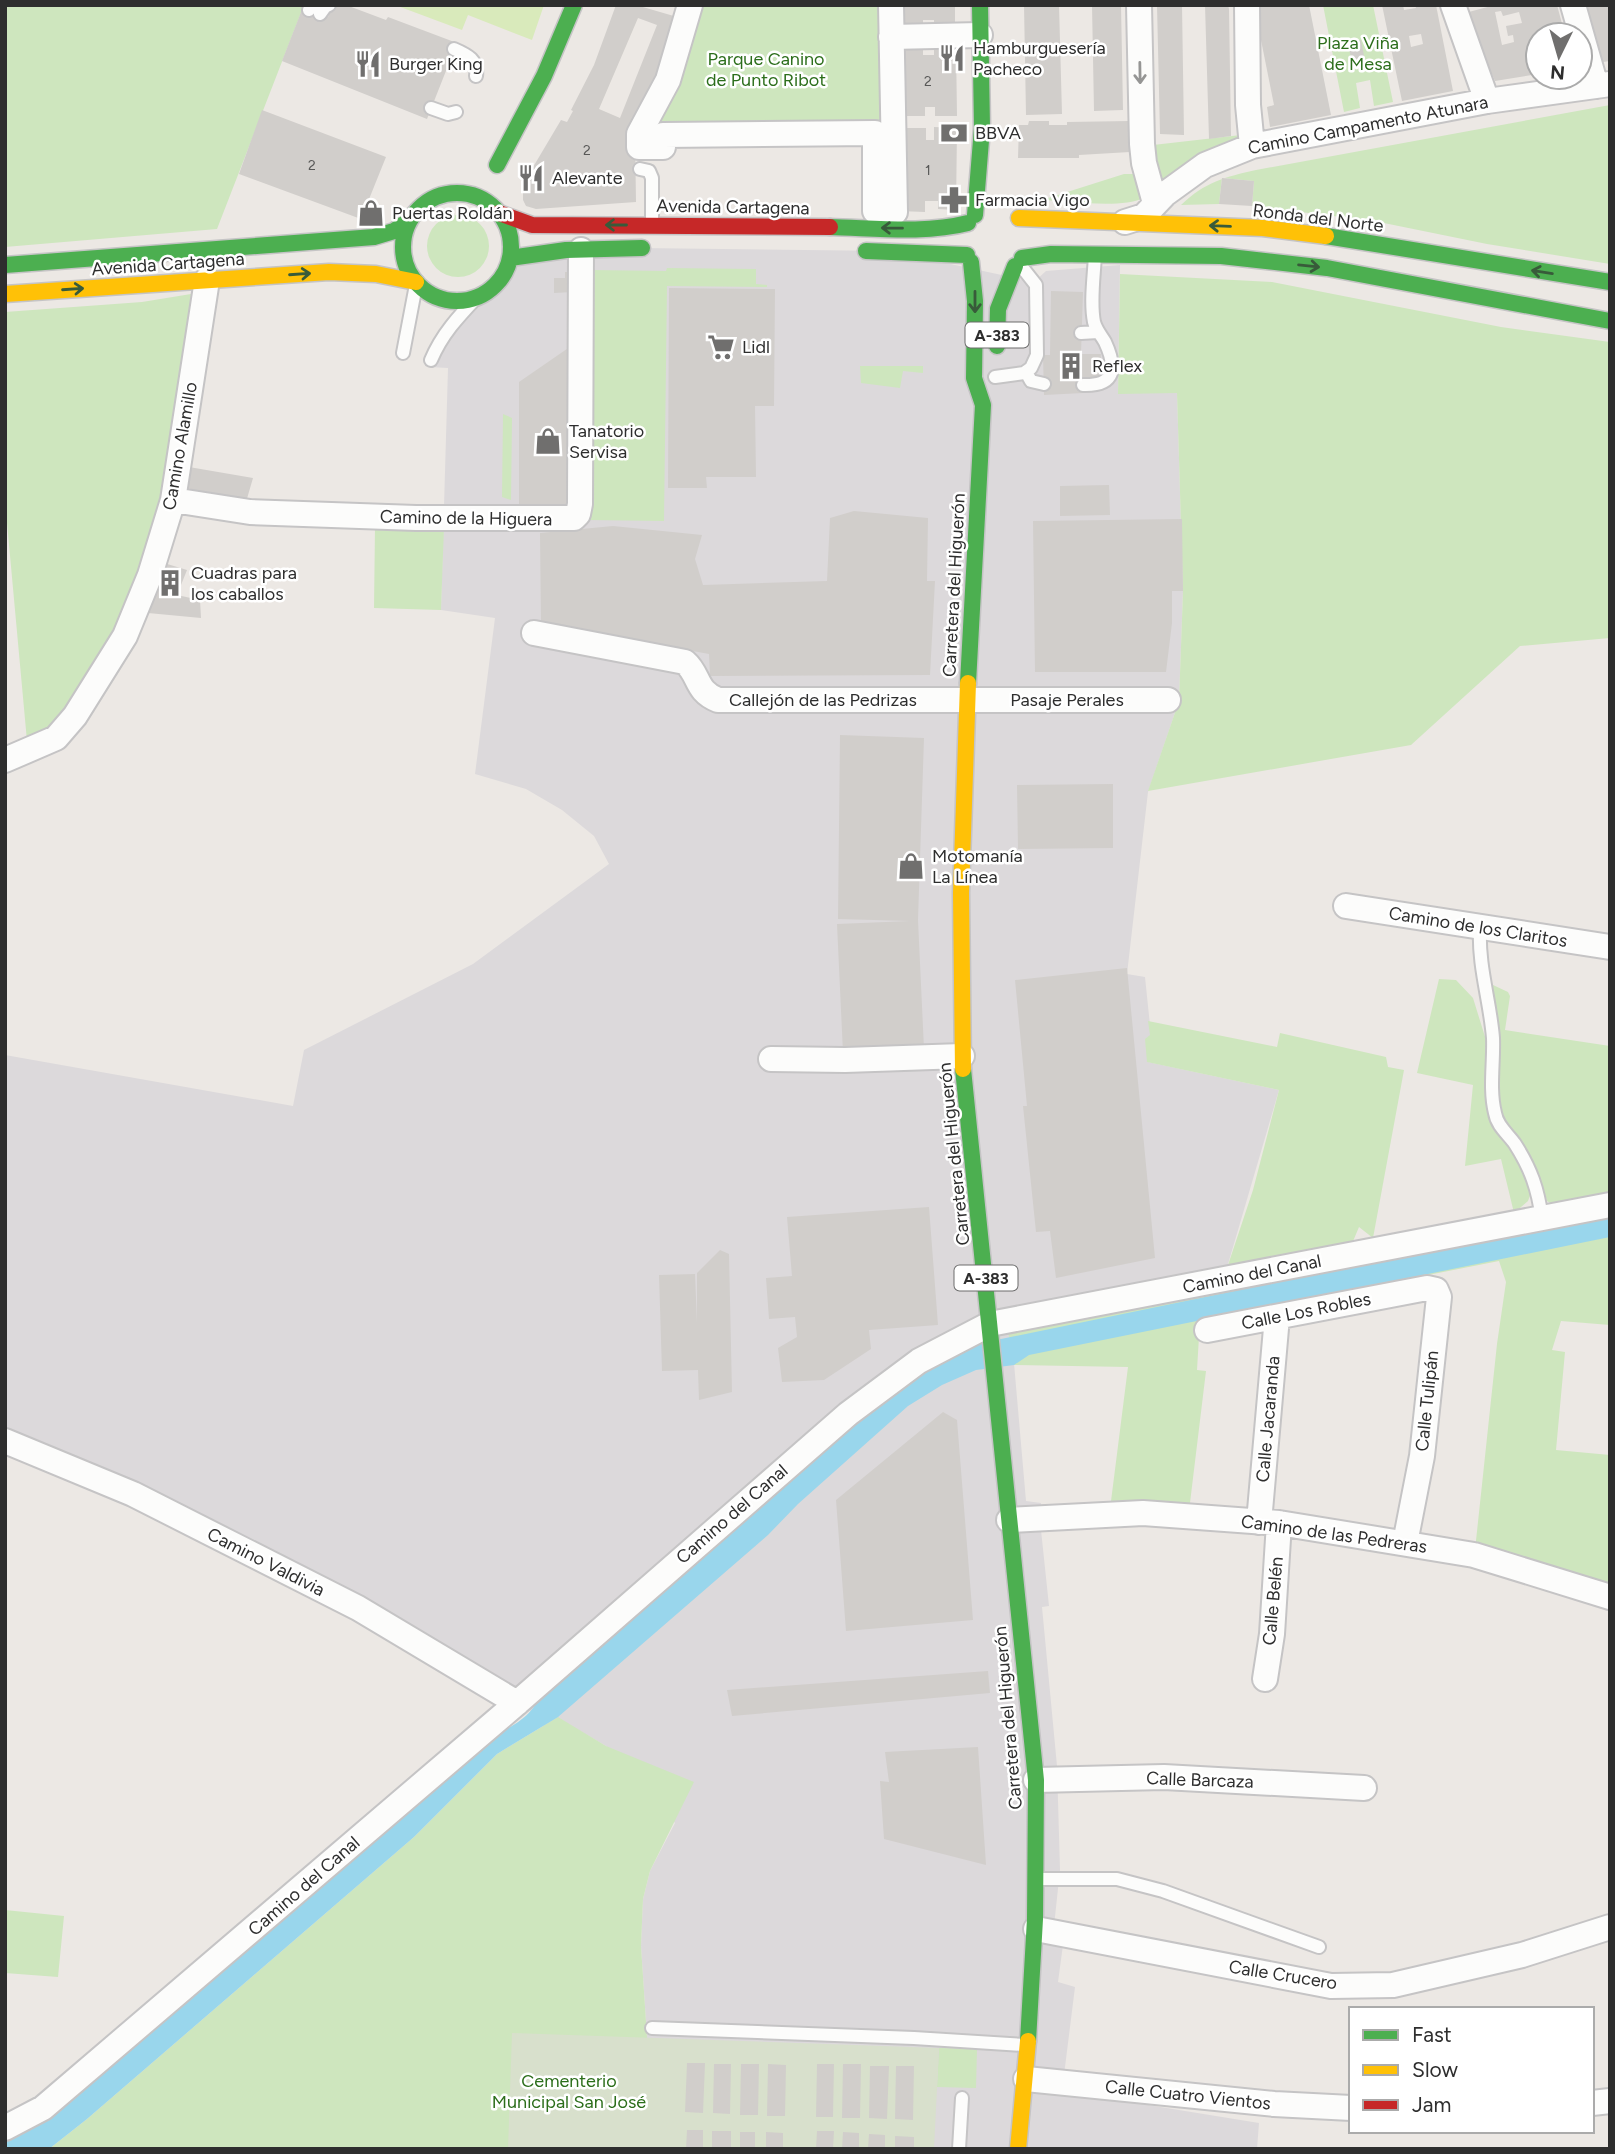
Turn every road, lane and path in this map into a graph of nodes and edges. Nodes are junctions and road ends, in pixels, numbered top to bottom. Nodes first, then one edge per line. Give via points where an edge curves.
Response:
1 (574, 5) edge
2 (690, 5) edge
3 (891, 5) edge
4 (980, 5) edge
5 (1139, 5) edge
6 (1453, 5) edge
7 (1573, 5) edge
8 (1247, 8) edge
9 (980, 35) junction
10 (891, 37) junction
11 (454, 49) dead end
12 (476, 76) dead end
13 (1603, 85) edge
14 (1487, 101) junction
15 (431, 108) dead end
16 (456, 112) dead end
17 (982, 128) junction
18 (1252, 146) junction
19 (497, 165) junction
20 (640, 169) dead end
21 (993, 172) dead end
22 (467, 194) junction
23 (494, 198) junction
24 (1155, 203) junction
25 (1007, 212) junction
26 (411, 219) junction
27 (972, 219) junction
28 (1122, 223) junction
29 (652, 225) junction
30 (652, 248) dead end
31 (582, 250) junction
32 (850, 251) dead end
33 (1095, 254) junction
34 (510, 258) junction
35 (969, 258) junction
36 (1019, 262) junction
37 (5, 265) edge
38 (207, 280) junction
39 (416, 282) junction
40 (1610, 282) edge
41 (5, 294) edge
42 (478, 296) junction
43 (1610, 321) edge
44 (1098, 332) junction
45 (1081, 333) dead end
46 (402, 354) dead end
47 (431, 360) dead end
48 (1026, 372) junction
49 (995, 377) junction
50 (1044, 384) dead end
51 (1083, 385) dead end
52 (983, 405) junction
53 (173, 500) junction
54 (534, 633) dead end
55 (967, 700) junction
56 (1168, 701) dead end
57 (5, 760) edge
58 (1346, 906) dead end
59 (1480, 927) junction
60 (1610, 947) edge
61 (962, 1056) junction
62 (771, 1059) dead end
63 (1610, 1205) edge
64 (1542, 1219) junction
65 (1406, 1292) joint
66 (1277, 1317) junction
67 (990, 1324) junction
68 (1207, 1330) dead end
69 (5, 1441) edge
70 (1009, 1520) junction
71 (1269, 1522) junction
72 (1405, 1543) junction
73 (1610, 1597) edge
74 (1265, 1679) dead end
75 (517, 1703) junction
76 (1035, 1780) junction
77 (1364, 1788) dead end
78 (1037, 1879) junction
79 (1610, 1927) edge
80 (1036, 1929) junction
81 (1319, 1947) dead end
82 (652, 2028) dead end
83 (1028, 2045) junction
84 (1026, 2079) junction
85 (962, 2098) dead end
86 (1349, 2108) edge
87 (5, 2128) edge
88 (959, 2149) edge
89 (1018, 2149) edge

1 - 19 main road via 544,76
2 - 10 street via 668,80 639,134 639,147 663,147 663,135 875,133 875,211 895,212
3 - 10 street
4 - 9 main road
5 -> 24 street via 1142,144
6 - 14 street
7 - 13 street
8 - 18 street
9 - 10 street
9 - 17 main road
11 - 12 lane via 474,61
13 - 14 street, Camino Campamento Atunara
14 - 18 street, Camino Campamento Atunara
15 - 16 lane
17 - 21 main road
17 - 27 main road
18 - 24 street, Camino Campamento Atunara via 1205,165
19 - 22 main road
19 - 23 main road
20 - 29 lane via 649,171 652,178
22 - 23 main road
22 - 26 main road via 443,194
29 -> 23 main road, Avenida Cartagena via 532,225
23 - 34 main road via 508,227
24 - 28 street, Camino Campamento Atunara via 1141,218
25 - 27 main road via 985,209
25 - 28 main road, Ronda del Norte
25 - 36 main road via 1025,227 1028,237
26 - 37 main road, Avenida Cartagena via 374,237
26 - 39 main road via 404,251
27 -> 29 main road, Avenida Cartagena via 952,227 927,228
27 - 35 main road via 963,239
40 -> 28 main road, Ronda del Norte via 1264,228
30 - 31 main road
31 - 34 main road
31 - 53 street, Camino de la Higuera via 580,504 574,518 250,512
32 - 35 main road
33 - 36 main road via 1035,254
33 -> 43 main road via 1221,256 1327,268
33 - 44 lane via 1093,310
34 - 42 main road via 504,274
35 - 36 main road via 992,272
35 -> 52 main road, A-383 via 975,301 974,378
36 - 48 lane via 1036,285 1044,333 1035,362
36 - 49 main road, A-383 via 998,309
38 -> 39 main road, Avenida Cartagena via 329,272
41 -> 38 main road, Avenida Cartagena
38 - 53 street, Camino Alamillo
39 - 42 main road via 445,299 462,301
39 - 46 lane
42 - 47 lane via 451,324
44 - 45 lane
44 - 51 lane via 1113,371 1102,384
48 - 49 lane
48 - 50 lane via 1031,381
49 - 52 main road, A-383
52 - 55 main road, Carretera del Higuerón / A-383
53 - 57 street, Camino Alamillo via 125,636 75,716 56,738
54 - 55 street, Callejón de las Pedrizas via 685,662 701,690 718,700
55 - 56 street, Pasaje Perales
55 - 61 main road, Carretera del Higuerón / A-383 via 959,960
58 - 59 street, Camino de los Claritos
59 - 60 street, Camino de los Claritos
59 - 64 lane via 1480,968 1493,1038 1494,1113 1529,1168
61 - 62 street
61 - 67 main road, Carretera del Higuerón / A-383
63 - 64 street, Camino del Canal
64 - 67 street, Camino del Canal
65 - 66 street, Calle Los Robles
65 - 72 street, Calle Tulipán via 1432,1288 1439,1297 1422,1456
66 - 68 street, Calle Los Robles
66 - 71 street, Calle Jacaranda
67 - 70 main road, Carretera del Higuerón / A-383
67 - 75 street, Camino del Canal via 919,1361 848,1414
69 - 75 street, Camino Valdivia via 133,1494 346,1602
70 - 71 street, Camino de las Pedreras via 1143,1513
70 - 76 main road, Carretera del Higuerón / A-383
71 - 72 street, Camino de las Pedreras
71 - 74 street, Calle Belén via 1272,1634
72 - 73 street, Camino de las Pedreras via 1474,1555
75 - 87 street, Camino del Canal via 43,2108
76 - 77 street, Calle Barcaza via 1164,1777
76 - 78 main road, Carretera del Higuerón / A-383
78 - 80 main road, Carretera del Higuerón / A-383
78 - 81 lane via 1117,1879
79 - 80 street, Calle Crucero via 1522,1955 1394,1985 1331,1986
80 - 83 main road, Carretera del Higuerón / A-383
82 - 83 lane
83 - 84 main road, Carretera del Higuerón / A-383
84 - 86 street, Calle Cuatro Vientos
84 - 89 main road, Carretera del Higuerón / A-383
85 - 88 lane

